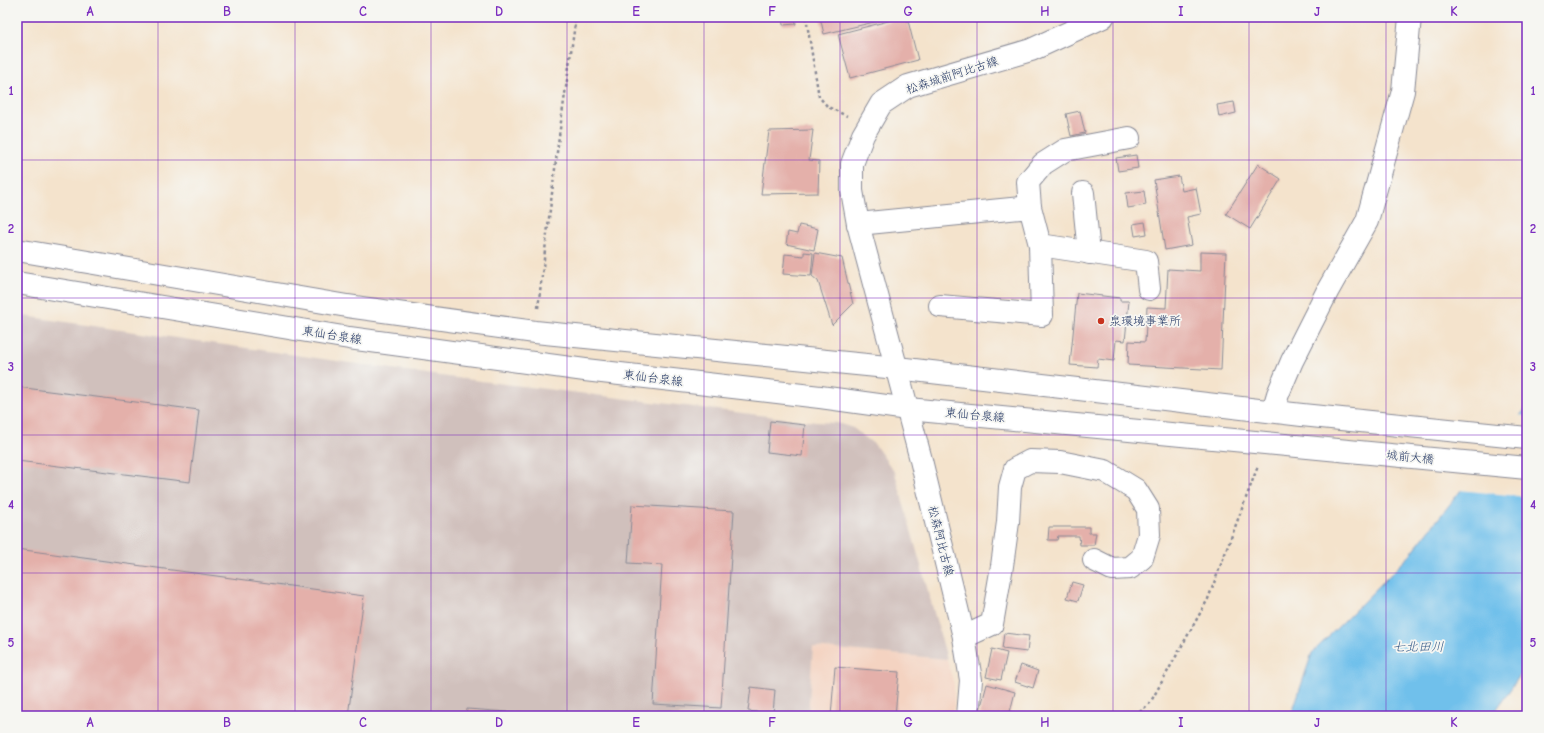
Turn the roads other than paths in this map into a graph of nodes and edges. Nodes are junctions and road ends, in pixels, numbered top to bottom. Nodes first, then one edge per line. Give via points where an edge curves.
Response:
1 (1103, 17) edge
2 (1410, 17) edge
3 (1129, 138) dead end
4 (1083, 193) dead end
5 (1030, 207) junction
6 (858, 224) junction
7 (1040, 245) junction
8 (17, 250) edge
9 (1088, 253) junction
10 (17, 284) edge
11 (1149, 289) dead end
12 (940, 306) dead end
13 (897, 368) junction
14 (908, 409) junction
15 (1274, 411) junction
16 (1527, 438) edge
17 (1293, 446) joint
18 (1527, 468) edge
19 (1094, 560) dead end
20 (964, 637) junction
21 (968, 716) edge

1 - 6 street, 松森城前阿比古線 via 1031,50 908,86 882,104 863,135 852,164 852,191
2 - 15 street via 1402,91 1367,221 1292,361
3 - 5 street via 1065,150 1043,164 1028,182
4 - 9 street
5 - 6 street
5 - 7 street
6 - 13 street, 松森城前阿比古線
7 - 9 street
7 - 12 street via 1042,315
8 - 13 street via 340,304 535,332
9 - 11 street via 1146,261
10 - 14 street, 東仙台泉線 via 349,338 585,370
13 - 14 street, 松森阿比古線
13 - 15 street
14 - 17 street, 東仙台泉線
14 - 20 street, 松森阿比古線
15 - 16 street
17 - 18 street, 城前大橋
19 - 20 street via 1112,570 1130,568 1142,558 1149,535 1148,509 1136,490 1105,471 1060,462 1030,461 1015,469 1010,487 1008,522 992,624
20 - 21 street, 松森阿比古線 via 971,680

